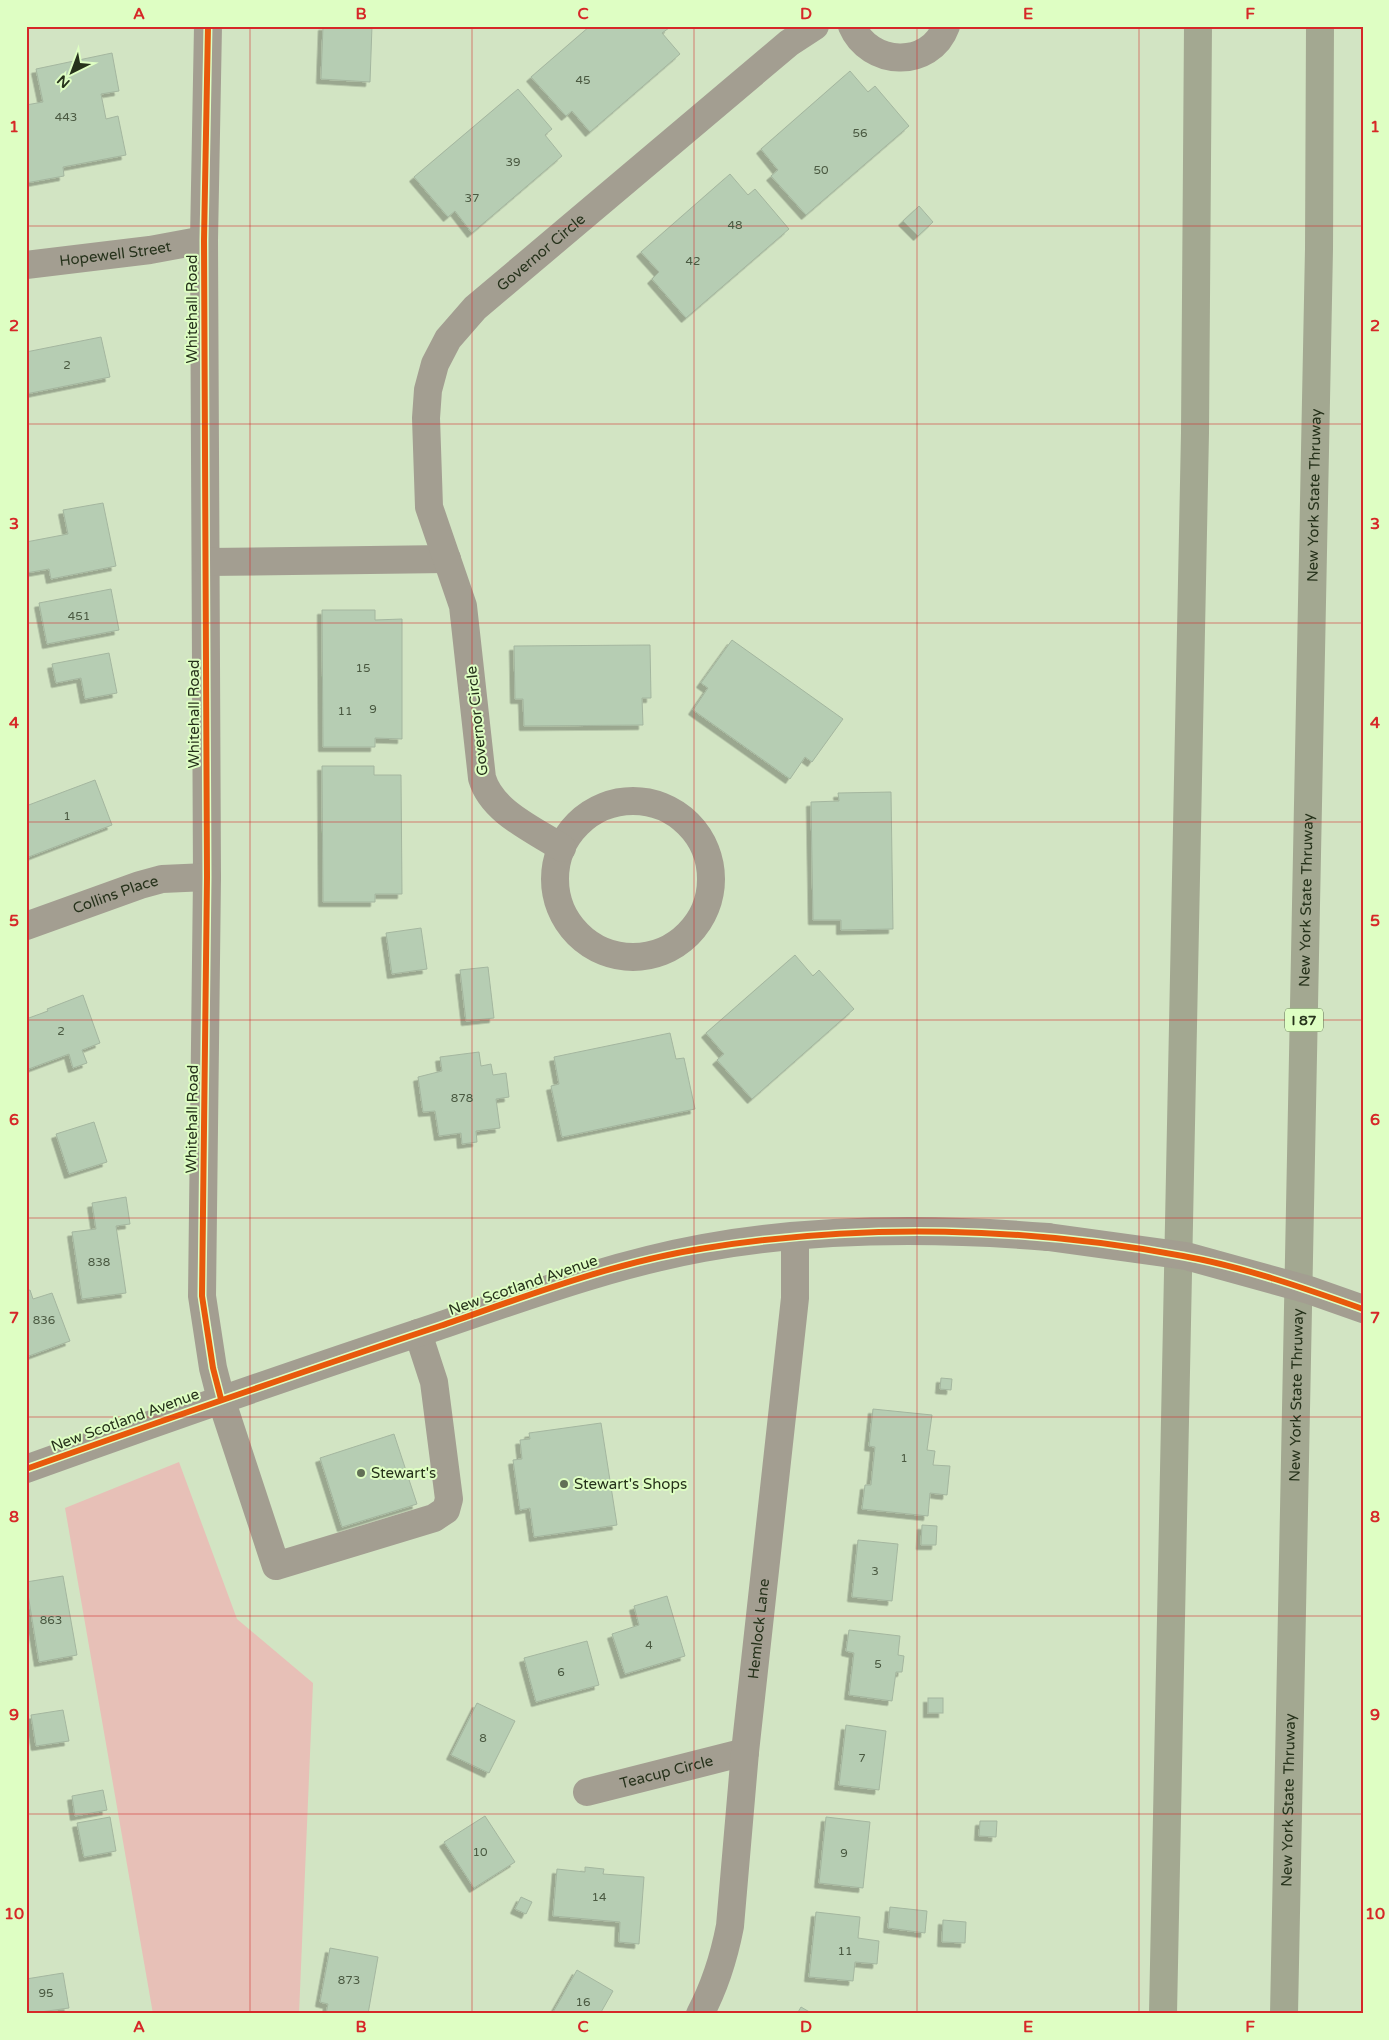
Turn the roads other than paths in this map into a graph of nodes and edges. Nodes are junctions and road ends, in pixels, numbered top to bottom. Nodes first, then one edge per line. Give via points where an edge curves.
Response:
1 (208, 26) edge
2 (815, 26) edge
3 (852, 26) edge
4 (946, 26) edge
5 (1198, 26) edge
6 (1320, 26) edge
7 (204, 240) junction
8 (26, 265) edge
9 (447, 559) junction
10 (206, 562) junction
11 (562, 848) junction
12 (207, 877) junction
13 (26, 926) edge
14 (795, 1237) junction
15 (1363, 1309) edge
16 (418, 1333) junction
17 (221, 1399) junction
18 (26, 1469) edge
19 (745, 1752) junction
20 (588, 1792) dead end
21 (700, 2014) edge
22 (1163, 2014) edge
23 (1284, 2014) edge

1 - 7 street, Whitehall Road
2 - 9 street, Governor Circle via 789,43 475,308 448,339 435,364 426,404 429,507
3 - 4 street via 860,40 876,53 895,58 924,52 939,39
5 - 22 highway via 1195,434
6 - 23 highway, New York State Thruway / I 87 via 1317,347
7 - 8 street, Hopewell Street
7 - 10 street, Whitehall Road
9 - 10 street
9 - 11 street, Governor Circle via 459,588 466,624 484,785 501,808
10 - 12 street, Whitehall Road
11 - 11 street via 555,877 560,907 577,933 602,951 632,957 662,952 687,936 704,911 712,881 706,851 690,826 664,808 635,802 605,806 579,822
12 - 13 street, Collins Place via 154,881
12 - 17 street, Whitehall Road via 202,1296
14 - 15 street, New Scotland Avenue, bridge via 969,1232 1048,1237 1186,1256 1300,1287
14 - 16 street, New Scotland Avenue via 704,1248 609,1269
14 - 19 street, Hemlock Lane via 796,1298
16 - 17 street, New Scotland Avenue
16 - 17 street, Whitehall Road via 434,1382 449,1499 446,1510 434,1518 276,1566
17 - 18 street, New Scotland Avenue
19 - 20 street, Teacup Circle
19 - 21 street, Hemlock Lane via 726,1951

